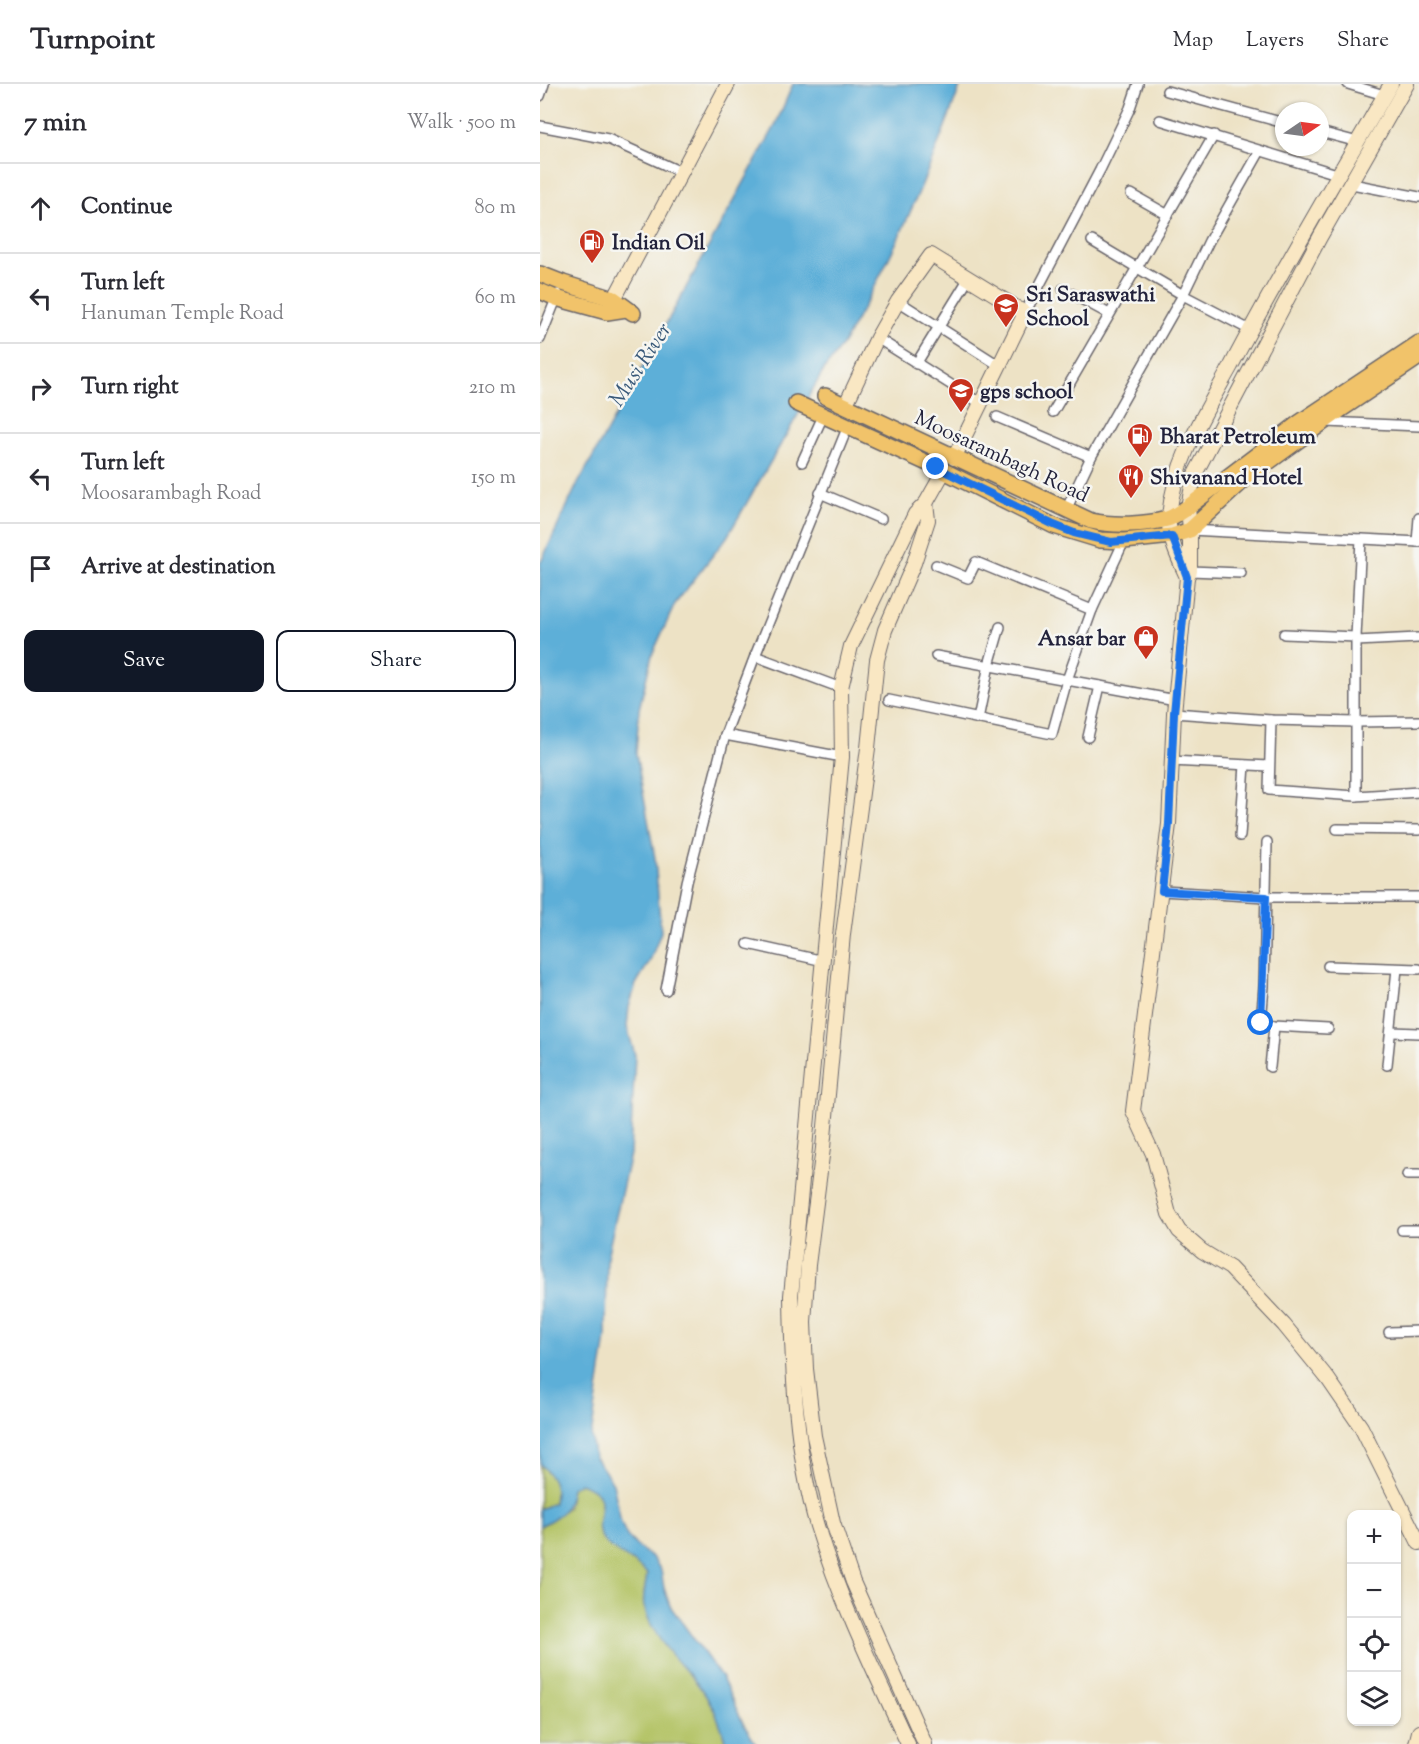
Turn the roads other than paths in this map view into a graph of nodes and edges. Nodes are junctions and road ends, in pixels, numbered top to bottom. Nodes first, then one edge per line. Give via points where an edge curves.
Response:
1 (544, 84) edge
2 (728, 84) edge
3 (1138, 84) edge
4 (1348, 84) edge
5 (1407, 84) edge
6 (1387, 90) edge
7 (1167, 91) dead end
8 (540, 96) edge
9 (1160, 120) dead end
10 (1275, 121) edge
11 (540, 126) edge
12 (1329, 134) edge
13 (1214, 135) junction
14 (1358, 142) junction
15 (1260, 152) junction
16 (681, 172) junction
17 (1337, 174) junction
18 (1352, 184) junction
19 (1131, 194) dead end
20 (1419, 197) edge
21 (1168, 215) junction
22 (1092, 241) dead end
23 (1138, 268) junction
24 (540, 274) edge
25 (969, 278) junction
26 (563, 283) junction
27 (1063, 289) dead end
28 (540, 291) edge
29 (1183, 295) junction
30 (556, 298) junction
31 (898, 301) junction
32 (620, 308) junction
33 (1025, 313) junction
34 (1109, 314) junction
35 (939, 329) junction
36 (1250, 330) junction
37 (877, 338) junction
38 (540, 339) edge
39 (1419, 343) edge
40 (1419, 357) edge
41 (916, 364) junction
42 (1000, 366) junction
43 (825, 396) dead end
44 (796, 403) dead end
45 (980, 403) junction
46 (846, 404) junction
47 (1053, 412) dead end
48 (824, 416) junction
49 (997, 417) dead end
50 (1323, 422) junction
51 (848, 426) junction
52 (1419, 426) edge
53 (1091, 457) junction
54 (954, 458) junction
55 (802, 462) dead end
56 (944, 471) junction
57 (820, 493) junction
58 (926, 503) junction
59 (1188, 507) junction
60 (1066, 510) junction
61 (1419, 518) edge
62 (881, 519) dead end
63 (1168, 519) junction
64 (1190, 530) junction
65 (1172, 536) junction
66 (1361, 539) junction
67 (1125, 541) junction
68 (1418, 542) edge
69 (936, 565) dead end
70 (1241, 573) dead end
71 (1188, 574) junction
72 (1092, 610) junction
73 (1000, 627) dead end
74 (1284, 634) dead end
75 (1418, 638) edge
76 (1356, 639) junction
77 (754, 656) junction
78 (936, 656) dead end
79 (988, 665) junction
80 (1067, 680) junction
81 (1100, 686) junction
82 (842, 688) junction
83 (889, 700) dead end
84 (1175, 706) junction
85 (978, 719) junction
86 (1271, 720) junction
87 (1419, 721) edge
88 (1356, 723) junction
89 (725, 735) junction
90 (1088, 737) dead end
91 (842, 757) junction
92 (1171, 761) junction
93 (1245, 765) junction
94 (1269, 766) junction
95 (1419, 792) edge
96 (1356, 796) junction
97 (1337, 829) dead end
98 (1419, 830) edge
99 (1240, 836) dead end
100 (1267, 842) dead end
101 (1162, 891) junction
102 (1266, 897) junction
103 (1419, 897) edge
104 (748, 944) dead end
105 (824, 961) junction
106 (1328, 966) dead end
107 (1397, 969) junction
108 (1419, 969) edge
109 (666, 990) dead end
110 (1274, 1026) junction
111 (1328, 1029) dead end
112 (1392, 1032) junction
113 (1419, 1033) edge
114 (1387, 1065) dead end
115 (1270, 1067) dead end
116 (1419, 1174) edge
117 (1407, 1175) dead end
118 (1402, 1230) dead end
119 (1419, 1230) edge
120 (1419, 1331) edge
121 (1389, 1332) dead end
122 (1419, 1543) edge
123 (1419, 1732) edge
124 (908, 1744) edge
125 (925, 1744) edge
126 (1416, 1744) edge

1 - 8 street
2 - 16 street
3 - 33 street via 1101,170
4 - 6 street
5 - 18 street
6 - 14 street
7 - 10 street
9 - 13 street
11 - 16 street via 609,139
12 - 14 street
13 - 15 street
13 - 21 street
14 - 17 street
15 - 17 street
15 - 29 street
16 - 32 street
17 - 36 street
18 - 20 street
18 - 59 street via 1320,237 1194,477
19 - 21 street
21 - 23 street
22 - 23 street
23 - 29 street
23 - 34 street
24 - 26 main road
25 - 31 street via 931,255
25 - 33 street
25 - 35 street
26 - 30 street
26 - 32 main road
27 - 34 street
28 - 30 main road
29 - 36 street
29 - 53 street
30 - 32 main road
30 - 38 street
31 - 35 street
31 - 37 street
33 - 42 street
34 - 47 street
35 - 41 street
35 - 42 street
36 - 63 street via 1185,453 1174,483
37 - 41 street
37 - 46 street
39 - 59 main road via 1299,423
40 - 50 main road, Moosarambagh Road
41 - 45 street
42 - 45 street
43 - 46 main road, Moosarambagh Road
44 - 48 main road, Moosarambagh Road
45 - 54 street
46 - 54 main road, Moosarambagh Road
48 - 51 main road, Moosarambagh Road
48 - 55 street
49 - 53 street
50 - 52 street
50 - 64 main road, Moosarambagh Road via 1245,479
51 - 56 main road, Moosarambagh Road
51 - 57 street
53 - 60 street
54 - 60 main road, Moosarambagh Road
56 - 58 street
56 - 67 main road, Moosarambagh Road via 1054,525 1100,540
57 - 62 street
57 - 77 street
58 - 82 street via 915,514 851,646
58 - 125 street via 928,520 877,660 843,934 804,1322 814,1436 833,1523 853,1582
59 - 63 main road
59 - 64 street
60 - 63 main road, Moosarambagh Road via 1105,524
61 - 68 street
63 - 65 street
64 - 65 main road, Moosarambagh Road
64 - 66 street
64 - 71 street
65 - 67 main road, Moosarambagh Road
65 - 71 street
66 - 68 street
66 - 76 street
67 - 72 street
69 - 72 street via 968,578 976,562
70 - 71 street
71 - 84 street
72 - 80 street
73 - 79 street
74 - 76 street
75 - 76 street
76 - 88 street
77 - 82 street
77 - 89 street
78 - 79 street
79 - 80 street
79 - 85 street
80 - 81 street
80 - 85 street via 1052,734
81 - 84 street
81 - 90 street
82 - 91 street
83 - 85 street
84 - 86 street
84 - 92 street
86 - 88 street
86 - 94 street
87 - 88 street
88 - 96 street
89 - 91 street
89 - 109 street via 687,882
91 - 105 street
92 - 93 street
92 - 101 street
93 - 94 street
93 - 99 street
94 - 96 street via 1269,790
95 - 96 street
97 - 98 street
100 - 102 street
101 - 102 street
101 - 122 street via 1133,1111 1153,1154 1169,1214 1179,1231 1230,1268 1328,1379 1361,1427
102 - 103 street
102 - 110 street via 1261,1023
104 - 105 street
105 - 124 street via 790,1296 800,1444 817,1525 859,1639
106 - 107 street
107 - 108 street
107 - 112 street
110 - 111 street
110 - 115 street
112 - 113 street
112 - 114 street
116 - 117 street
118 - 119 street
120 - 121 street
123 - 126 street

